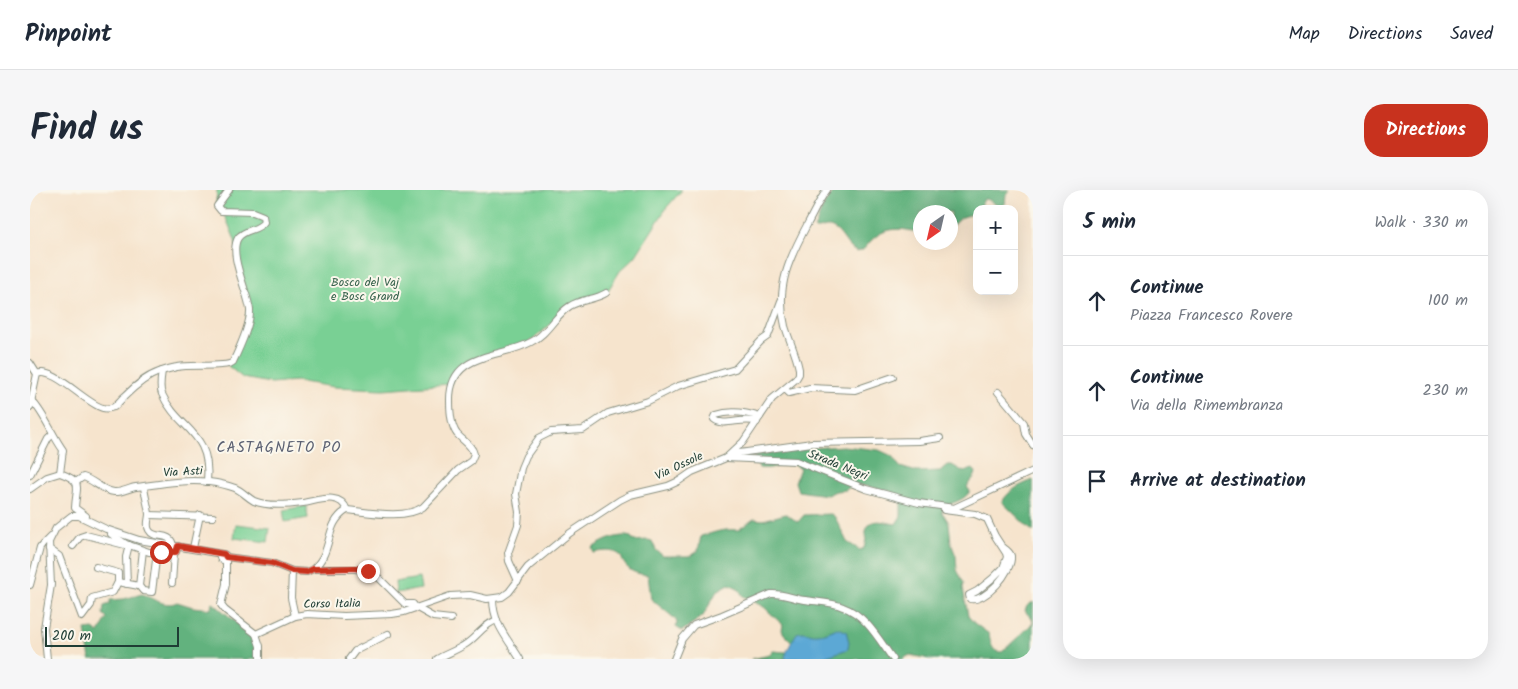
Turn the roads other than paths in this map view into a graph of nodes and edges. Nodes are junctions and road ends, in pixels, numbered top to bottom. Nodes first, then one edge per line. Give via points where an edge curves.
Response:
1 (229, 190) edge
2 (826, 190) edge
3 (606, 293) dead end
4 (782, 298) junction
5 (30, 363) edge
6 (162, 371) junction
7 (37, 374) junction
8 (893, 377) dead end
9 (785, 389) junction
10 (998, 392) dead end
11 (31, 404) edge
12 (758, 420) junction
13 (52, 435) junction
14 (940, 438) dead end
15 (1033, 445) edge
16 (729, 456) junction
17 (1033, 471) edge
18 (60, 473) junction
19 (30, 475) edge
20 (76, 482) junction
21 (207, 482) junction
22 (144, 487) junction
23 (30, 489) edge
24 (939, 506) junction
25 (347, 510) junction
26 (149, 515) junction
27 (200, 515) junction
28 (213, 517) dead end
29 (85, 519) junction
30 (106, 529) junction
31 (49, 543) junction
32 (128, 545) junction
33 (73, 546) dead end
34 (175, 548) junction
35 (193, 548) junction
36 (1003, 548) junction
37 (143, 550) junction
38 (157, 552) junction
39 (223, 557) junction
40 (96, 567) dead end
41 (313, 569) junction
42 (292, 571) junction
43 (518, 581) junction
44 (118, 582) junction
45 (172, 583) dead end
46 (127, 584) junction
47 (30, 585) edge
48 (139, 586) junction
49 (493, 599) junction
50 (416, 608) junction
51 (295, 616) junction
52 (451, 619) dead end
53 (496, 620) junction
54 (256, 634) junction
55 (388, 634) dead end
56 (48, 659) edge
57 (260, 659) edge
58 (349, 659) edge
59 (437, 659) edge
60 (520, 659) edge
61 (674, 659) edge
62 (893, 659) edge

1 - 6 street via 216,206 221,211 253,212 262,216 264,222 242,234 237,242 236,260 250,312 248,324 230,365 178,366
2 - 4 street via 789,260
3 - 25 street via 571,305 546,332 530,343 474,360 458,373 451,392 452,421 456,433 474,454 423,507 418,511 375,514
4 - 9 street, Via Ossole via 785,326 800,369 798,377
4 - 43 street via 768,336 735,369 678,386 648,401 608,413 583,430 551,432 539,438 521,468 516,494 518,525 508,553
5 - 7 street
6 - 7 street via 137,383 114,406 107,408 95,405 47,373
6 - 21 street via 161,393 202,446 208,461
7 - 11 street
8 - 9 street via 855,390 810,388 789,393
9 - 12 street, Via Ossole via 772,399
10 - 15 street via 1024,423
11 - 13 street via 38,407
12 - 12 street via 737,412 716,415 714,419 720,422
12 - 16 street, Via Ossole
13 - 18 street via 62,450
13 - 19 street
14 - 16 street via 812,443
16 - 24 street, Strada Negri via 796,461 866,489
16 - 43 street, Via Ossole via 668,486 620,500 570,533 528,567
17 - 24 street, Strada Negri via 954,508
18 - 20 street
18 - 23 street
20 - 22 street, Via Asti via 88,478 114,492
20 - 29 street via 75,508 86,516
21 - 22 street, Via Asti
21 - 25 street, Via Asti via 234,488 259,502 287,505 334,498
22 - 26 street
24 - 36 street, Strada Negri via 943,510 987,519
25 - 41 street via 335,521 325,555
26 - 27 street
26 - 34 street via 149,532 169,537
27 - 28 street
27 - 35 street
29 - 30 street
29 - 31 street via 71,516 56,528
30 - 32 street
30 - 34 street
31 - 44 street via 60,556 82,617 92,598 113,592
31 - 47 street via 42,544 40,548
31 - 56 street via 51,585 44,628
32 - 33 street via 86,535
32 - 37 street
32 - 46 street
34 - 35 street
34 - 38 street
34 - 45 street
35 - 39 street
36 - 36 street, Strada Negri via 1007,557 1002,568 968,595 970,599 986,595 1004,576 1011,556
37 - 38 street
37 - 48 street
38 - 48 street via 152,592
39 - 42 street via 272,563
39 - 54 street via 226,584 222,607
40 - 44 street via 118,572
41 - 42 street
41 - 50 street via 355,568 368,571 405,604 414,604
42 - 51 street via 291,598
43 - 49 street, Via Ossole via 509,592
44 - 46 street
46 - 48 street
49 - 50 street, Corso Italia via 450,596
49 - 53 street
50 - 51 street, Corso Italia via 392,614 344,616 316,613
50 - 52 street via 433,617
51 - 54 street, Corso Italia
53 - 59 street via 464,646
53 - 60 street
54 - 57 street
55 - 58 street via 355,651
61 - 62 street via 682,639 694,625 778,594 835,604 853,611

